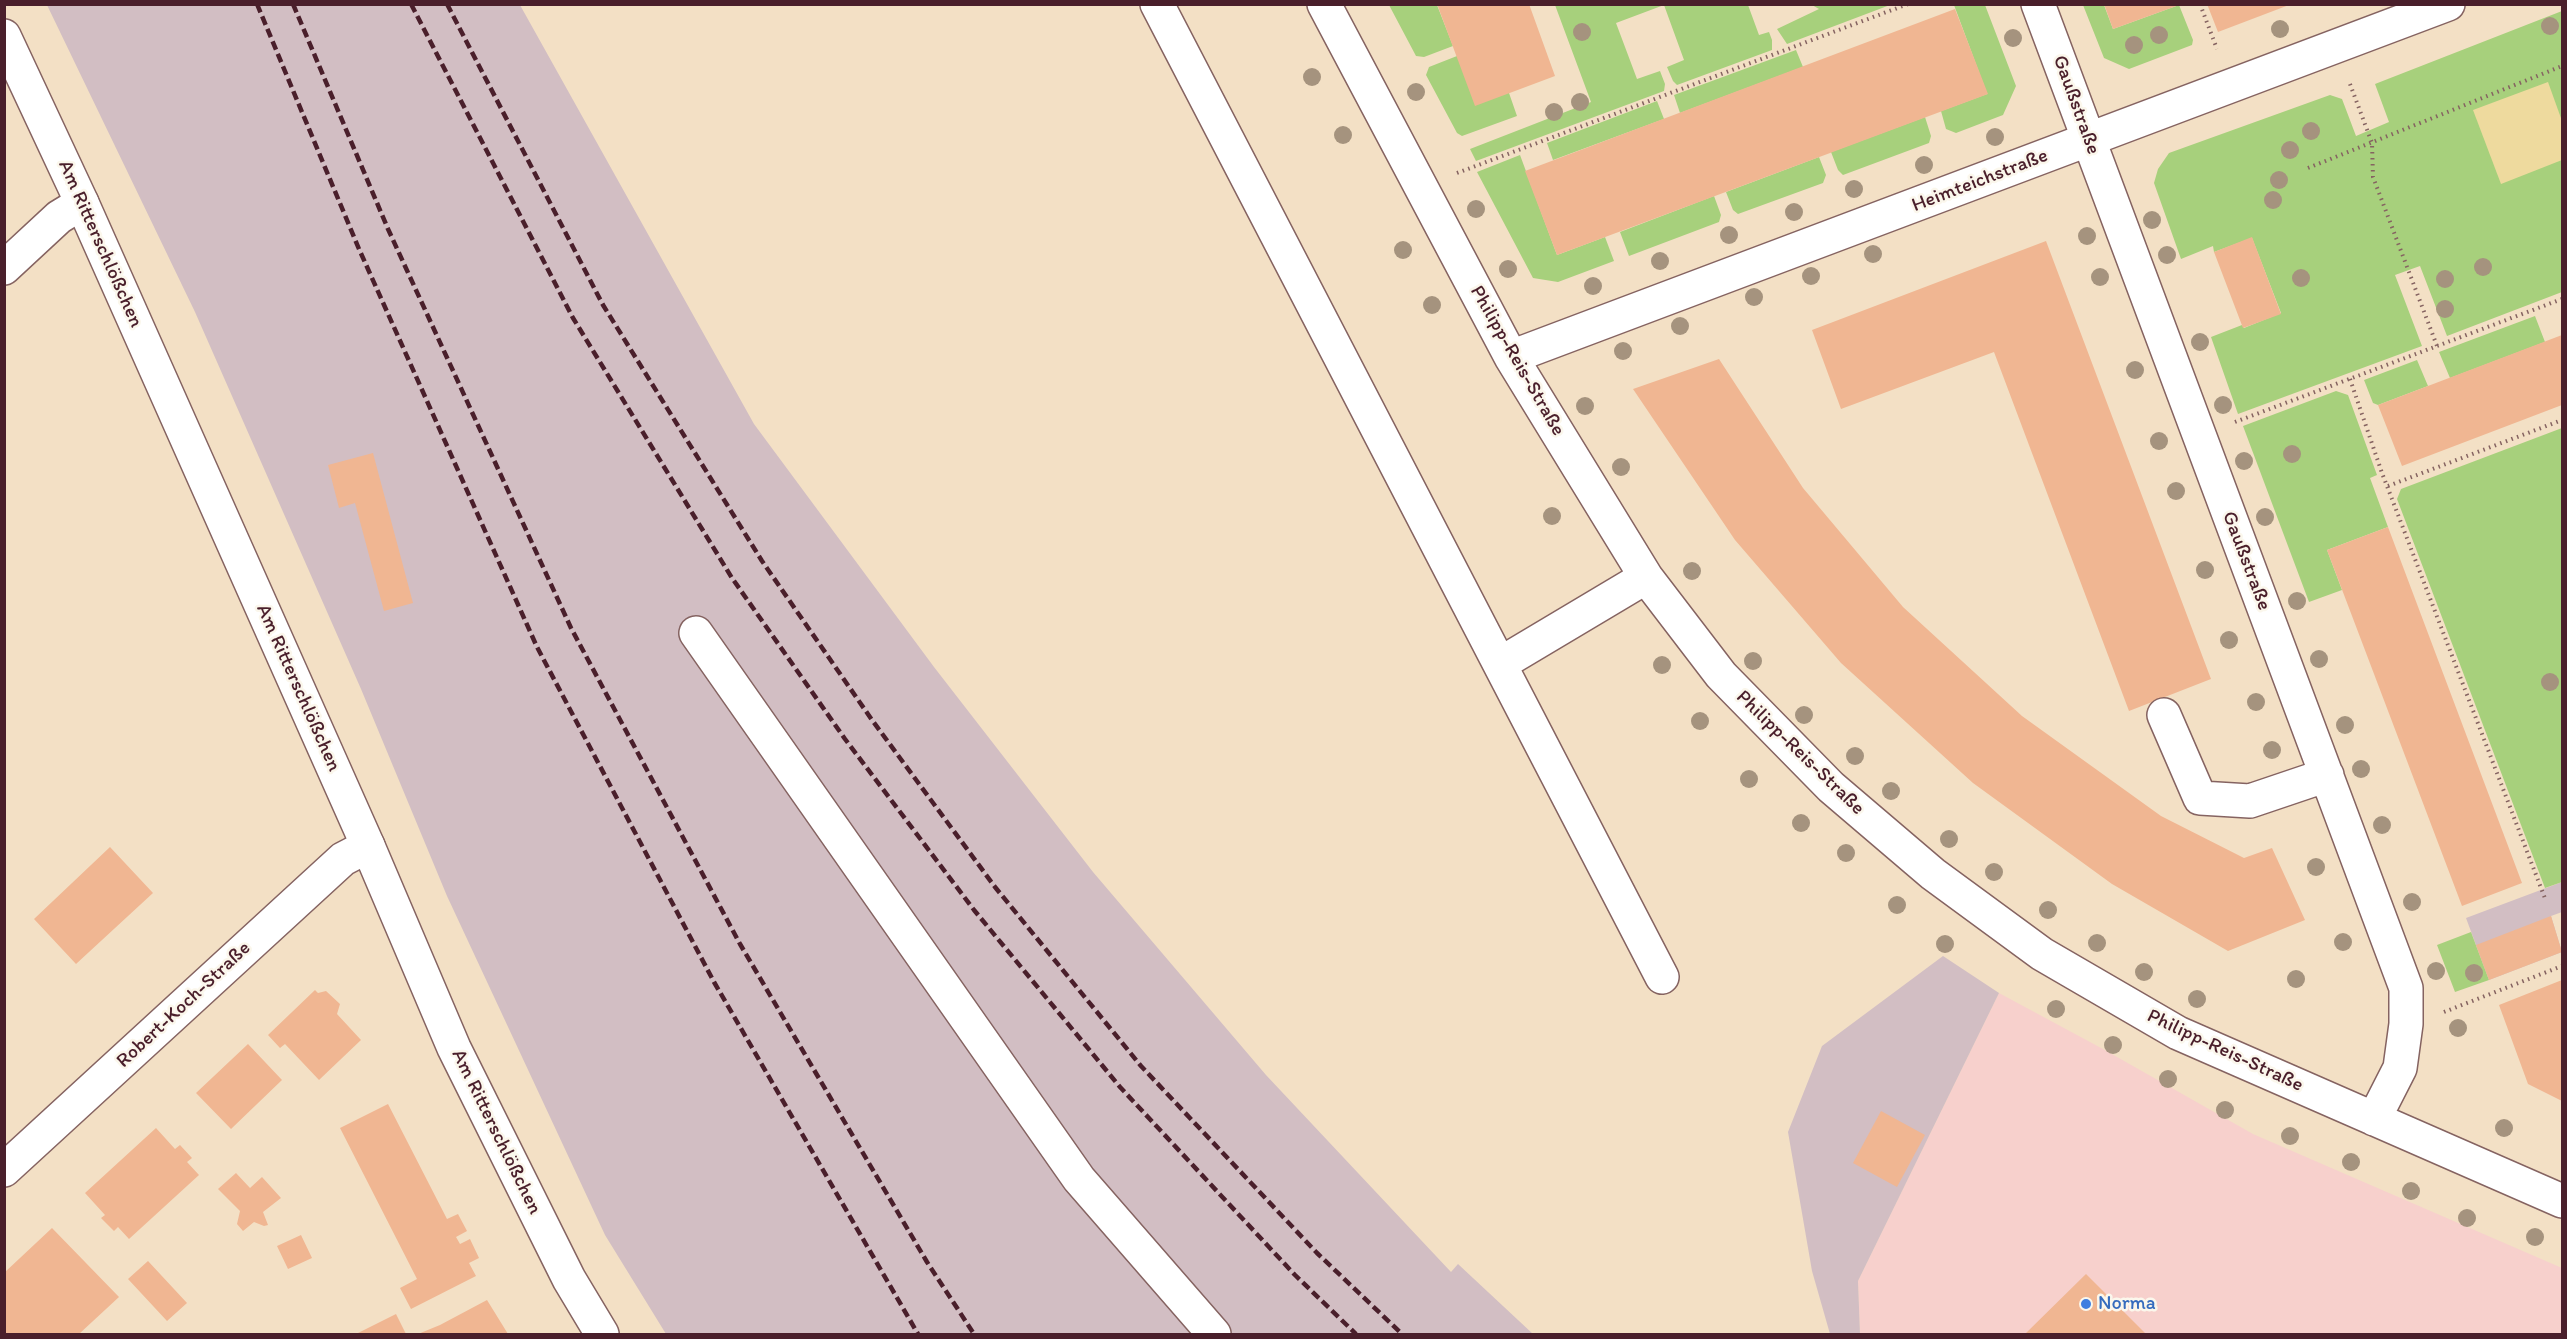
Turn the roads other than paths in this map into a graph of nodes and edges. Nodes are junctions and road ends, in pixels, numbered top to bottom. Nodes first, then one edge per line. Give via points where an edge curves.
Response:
1 (1157, 4) edge
2 (1324, 4) edge
3 (2038, 4) edge
4 (2448, 4) edge
5 (4, 36) edge
6 (2088, 140) junction
7 (82, 203) junction
8 (4, 268) edge
9 (1511, 357) junction
10 (1646, 577) junction
11 (696, 633) dead end
12 (1500, 664) junction
13 (2164, 715) dead end
14 (2327, 775) junction
15 (368, 846) junction
16 (1662, 977) dead end
17 (2374, 1119) junction
18 (4, 1170) edge
19 (2562, 1201) edge
20 (602, 1335) edge
21 (1214, 1335) edge

1 - 12 street
2 - 9 street, Philipp-Reis-Straße
3 - 6 street, Gaußstraße
4 - 6 street, Heimteichstraße
5 - 7 street, Am Ritterschlößchen
6 - 9 street, Heimteichstraße
6 - 14 street, Gaußstraße
7 - 8 street via 59,217
7 - 15 street, Am Ritterschlößchen
9 - 10 street, Philipp-Reis-Straße
10 - 12 street
10 - 17 street, Philipp-Reis-Straße via 1721,675 1831,787 1951,887 2042,954 2178,1033
11 - 21 street via 1079,1179
12 - 16 street
13 - 14 street via 2200,798 2250,801
14 - 17 street, Gaußstraße via 2406,988 2400,1068
15 - 18 street, Robert-Koch-Straße via 343,859
15 - 20 street, Am Ritterschlößchen via 454,1048 569,1279
17 - 19 street, Philipp-Reis-Straße

